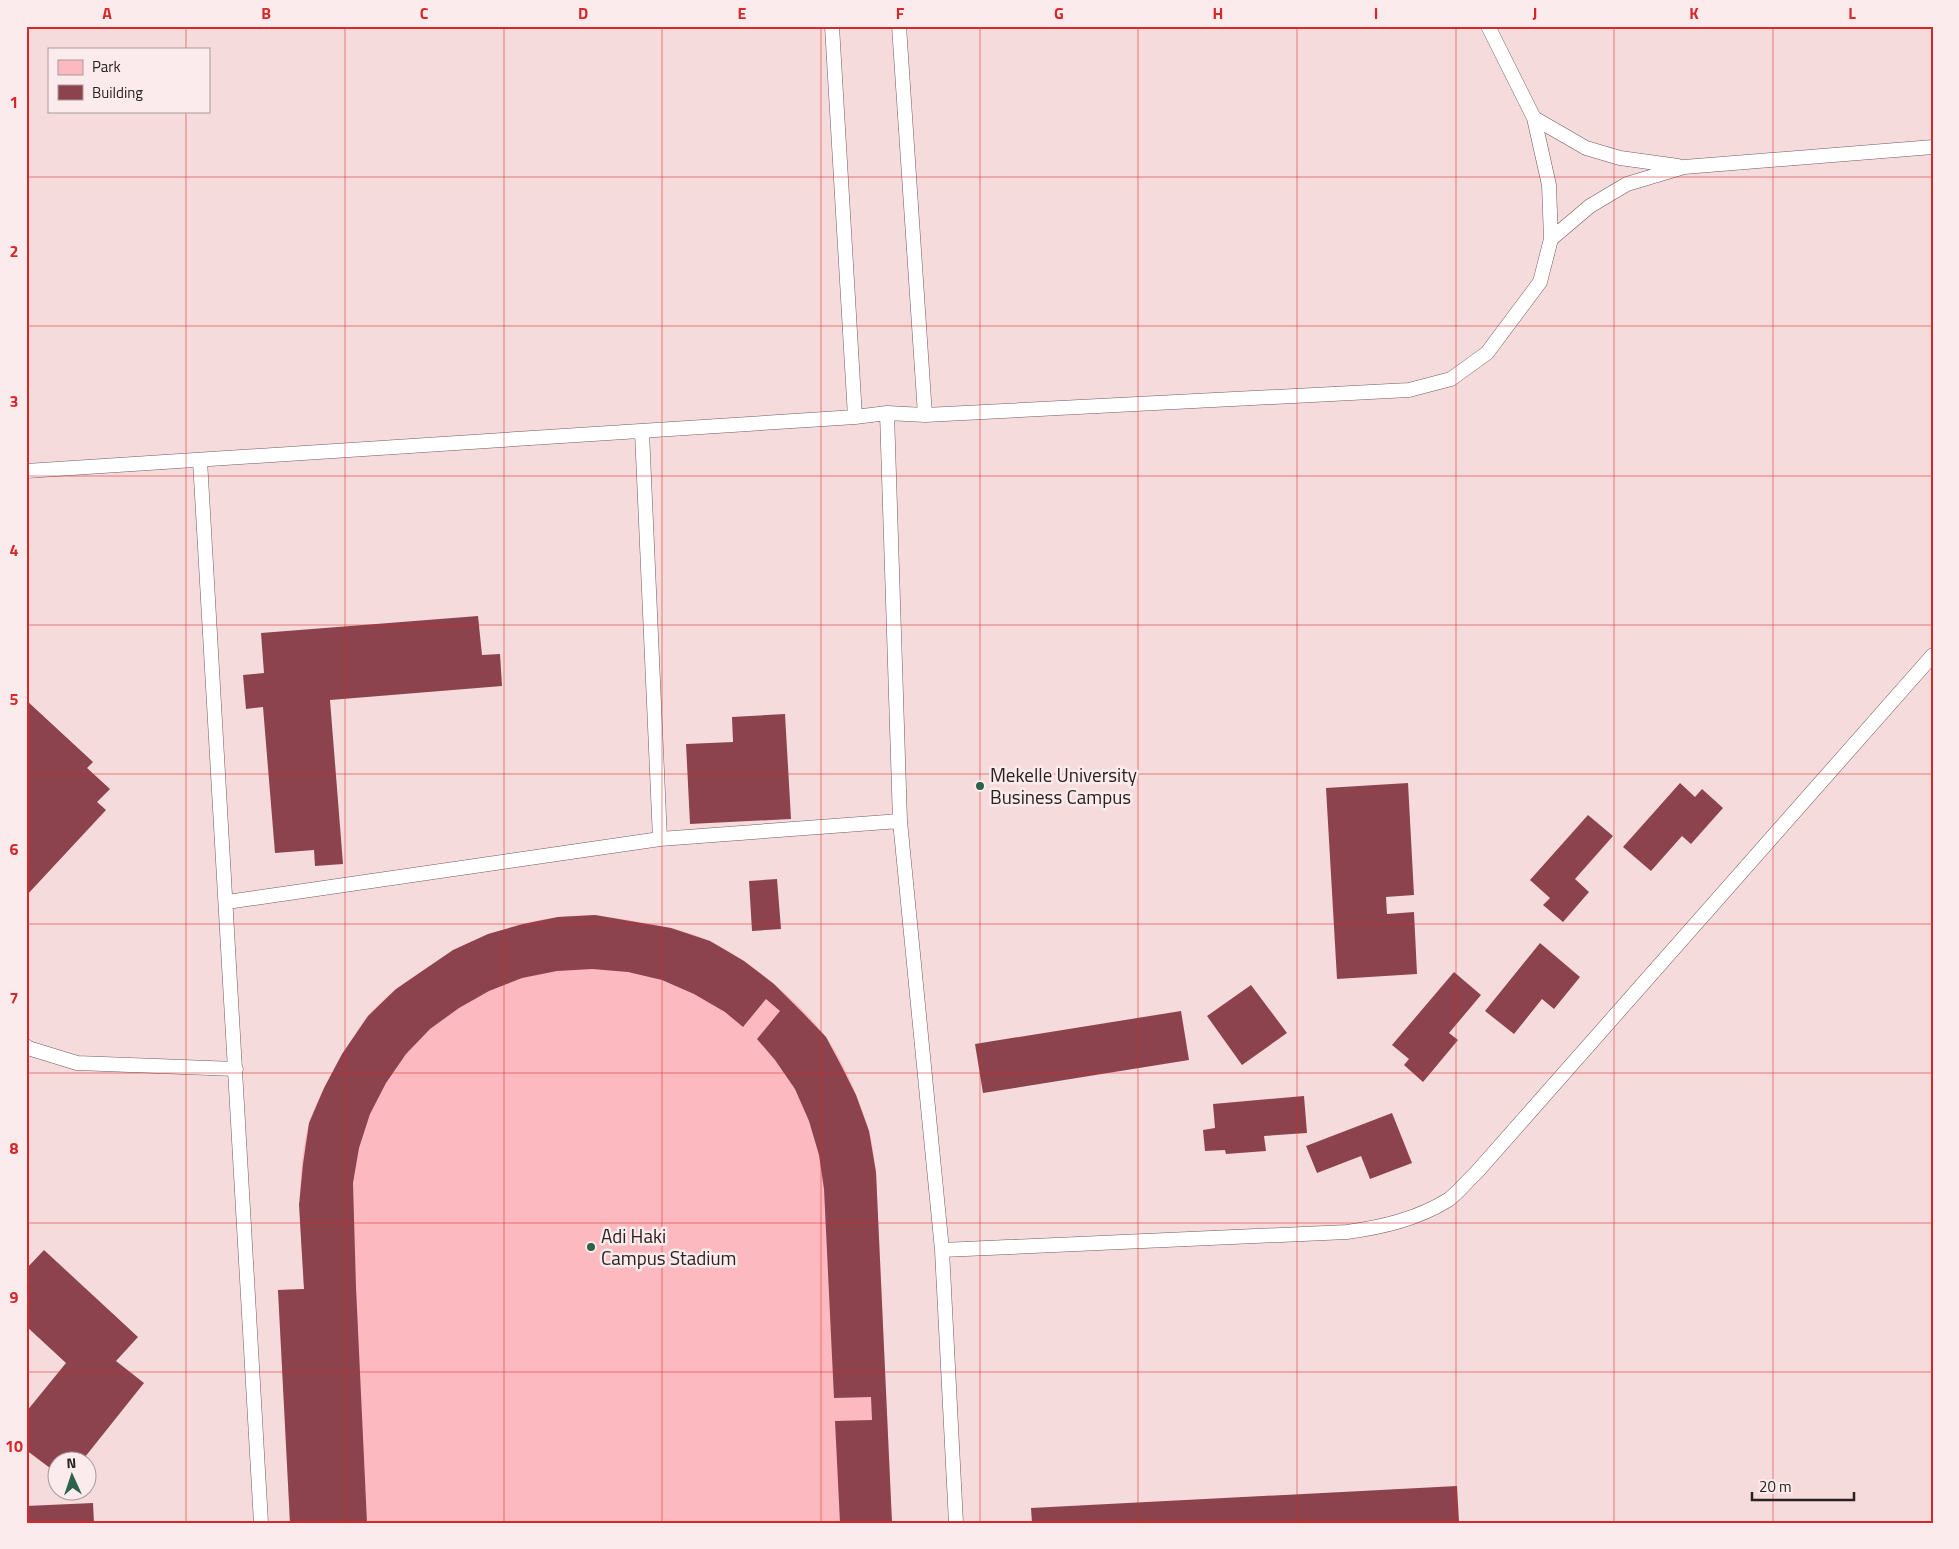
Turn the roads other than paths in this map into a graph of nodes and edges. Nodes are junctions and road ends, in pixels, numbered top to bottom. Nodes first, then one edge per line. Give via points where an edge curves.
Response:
1 (832, 26) edge
2 (899, 26) edge
3 (1488, 26) edge
4 (1534, 118) junction
5 (1933, 147) edge
6 (1684, 167) junction
7 (1551, 240) junction
8 (887, 413) junction
9 (925, 415) junction
10 (855, 417) junction
11 (642, 432) junction
12 (200, 460) junction
13 (26, 471) edge
14 (1933, 655) edge
15 (900, 821) junction
16 (660, 839) junction
17 (226, 902) junction
18 (26, 1046) edge
19 (236, 1069) junction
20 (942, 1250) junction
21 (261, 1523) edge
22 (956, 1523) edge

1 - 10 lane
2 - 9 lane
3 - 4 lane
4 - 6 lane via 1586,148 1620,158
4 - 7 lane via 1549,185
5 - 6 lane
6 - 7 lane via 1627,184 1590,206
7 - 9 lane via 1540,282 1487,353 1451,378 1409,390
8 - 9 lane
8 - 10 lane
8 - 15 lane
10 - 11 lane
11 - 12 lane
11 - 16 lane
12 - 13 lane
12 - 17 lane
14 - 20 lane via 1483,1165 1449,1199 1386,1226 1347,1232
15 - 16 lane
15 - 20 lane
16 - 17 lane
17 - 19 lane
18 - 19 lane via 78,1063
19 - 21 lane
20 - 22 lane

